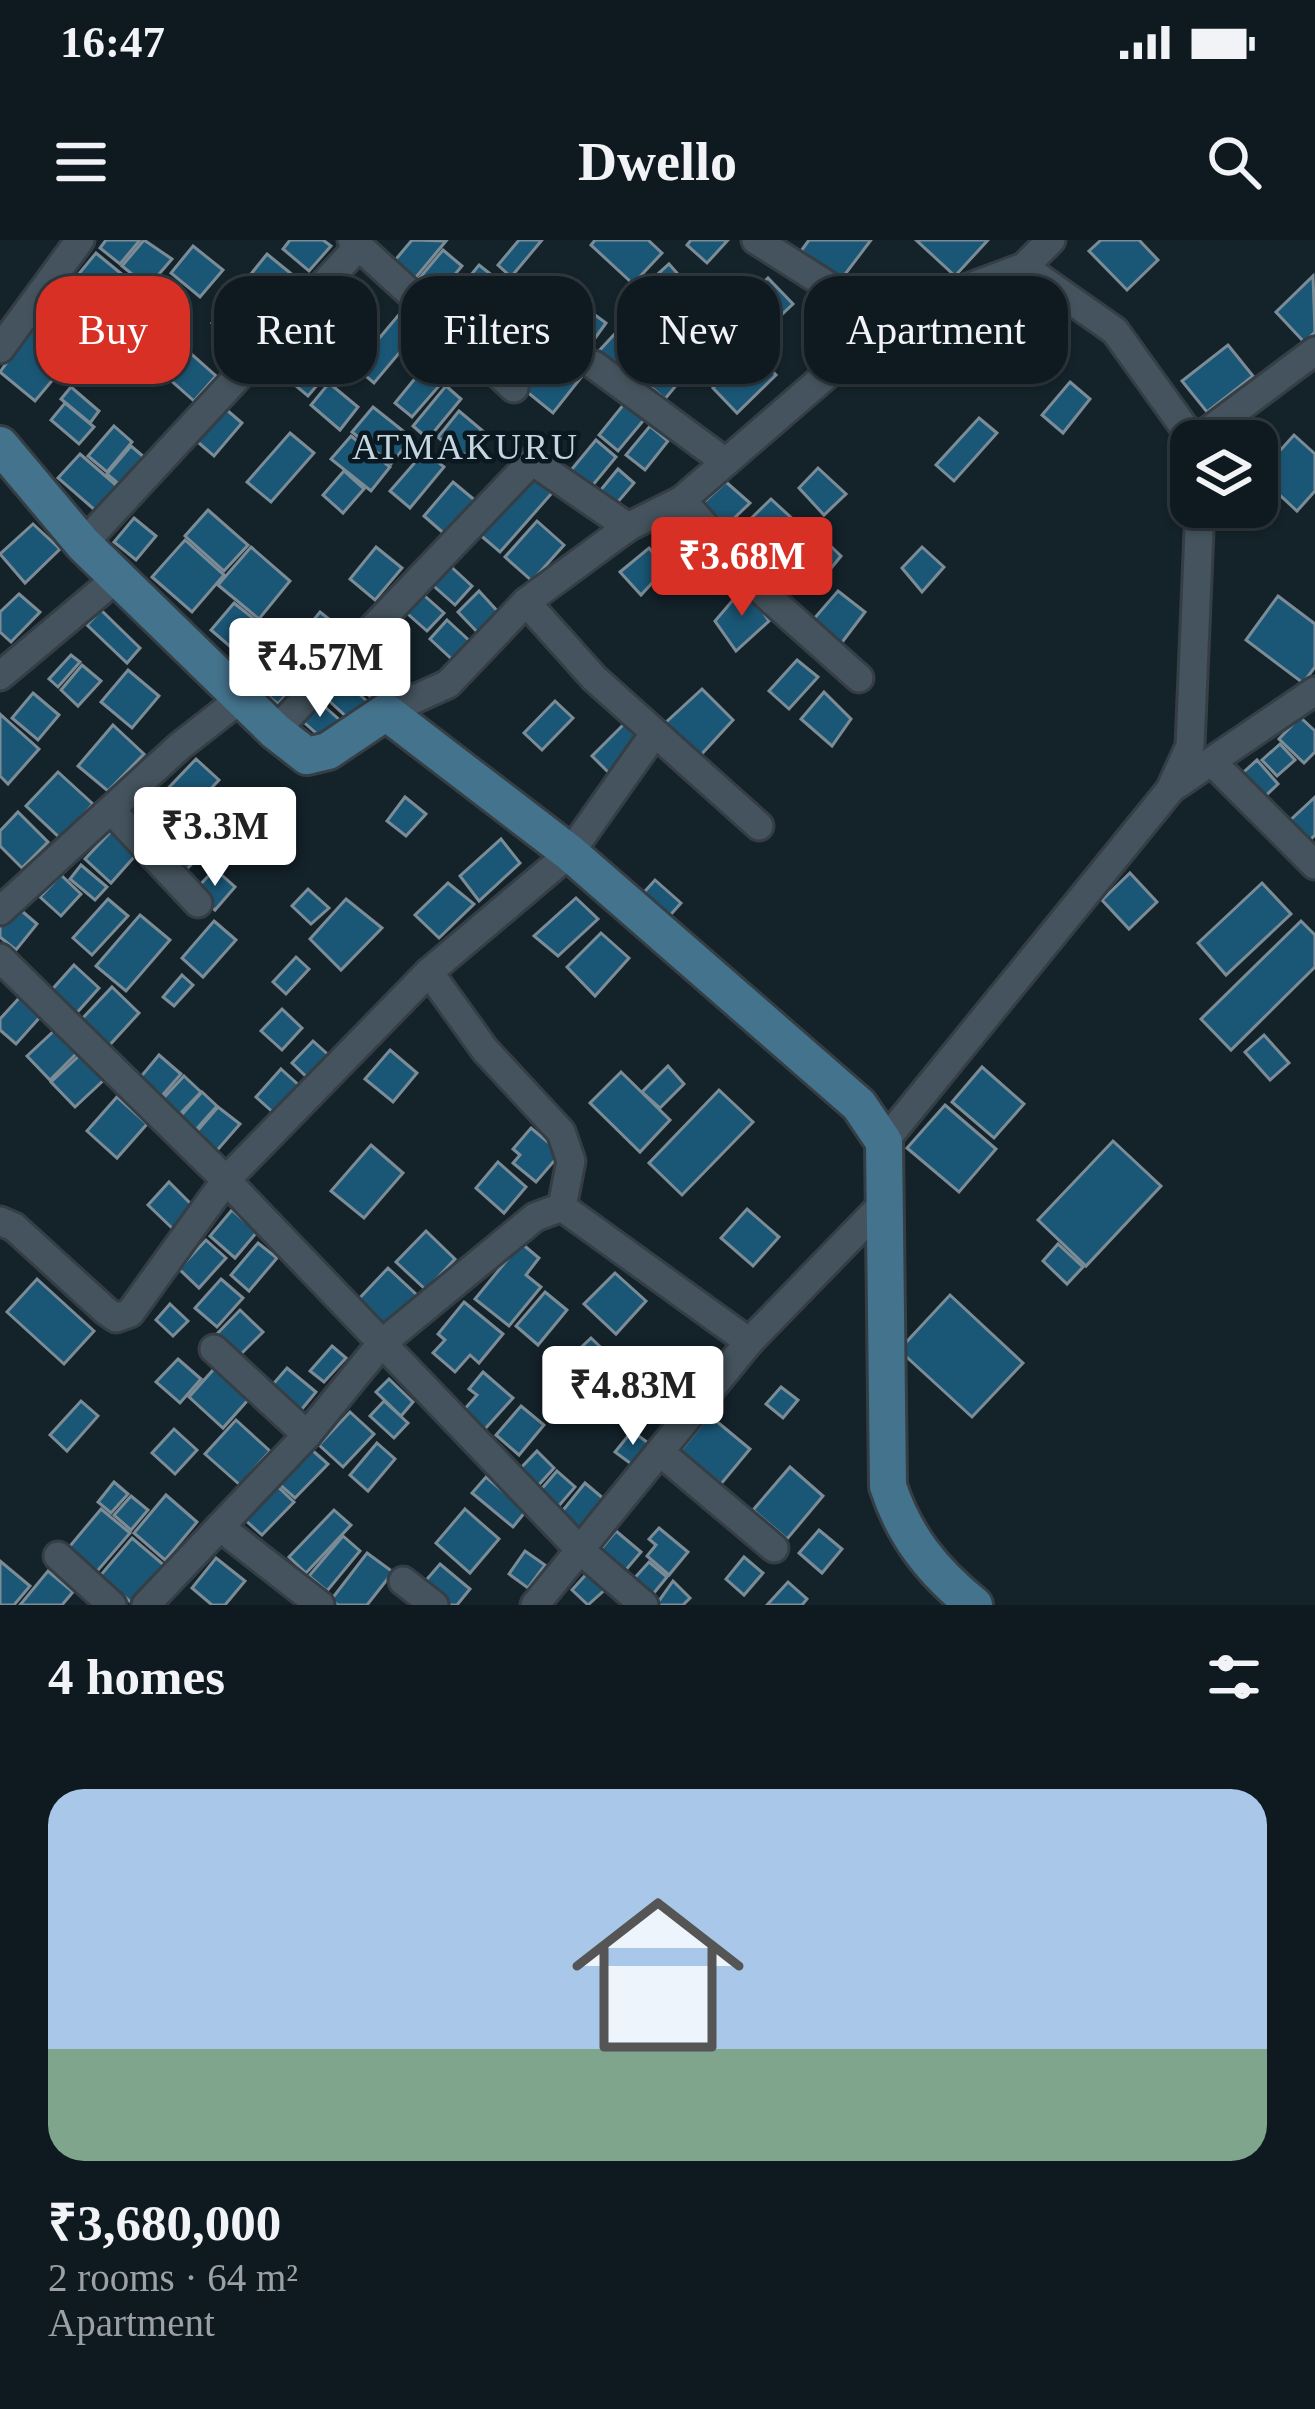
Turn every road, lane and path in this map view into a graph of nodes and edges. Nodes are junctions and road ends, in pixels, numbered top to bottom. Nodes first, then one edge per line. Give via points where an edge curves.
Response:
1 (80, 240) edge
2 (755, 240) edge
3 (1051, 240) edge
4 (356, 243) edge
5 (1024, 267) junction
6 (812, 276) edge
7 (1000, 276) edge
8 (0, 349) edge
9 (1315, 351) edge
10 (594, 365) dead end
11 (815, 384) edge
12 (514, 388) dead end
13 (1180, 420) edge
14 (1223, 420) edge
15 (0, 446) edge
16 (724, 461) junction
17 (682, 500) junction
18 (628, 527) junction
19 (1199, 528) edge
20 (83, 544) junction
21 (118, 578) junction
22 (526, 602) junction
23 (0, 676) edge
24 (859, 678) dead end
25 (1315, 691) edge
26 (239, 700) junction
27 (386, 712) junction
28 (274, 731) junction
29 (654, 734) junction
30 (1212, 762) junction
31 (1170, 790) junction
32 (111, 810) junction
33 (760, 826) dead end
34 (571, 853) junction
35 (1315, 865) edge
36 (198, 903) dead end
37 (0, 910) edge
38 (0, 958) edge
39 (429, 972) junction
40 (884, 1142) junction
41 (226, 1180) junction
42 (885, 1202) junction
43 (562, 1207) junction
44 (0, 1221) edge
45 (748, 1342) junction
46 (381, 1344) junction
47 (214, 1349) dead end
48 (308, 1435) junction
49 (660, 1452) junction
50 (220, 1527) junction
51 (774, 1548) dead end
52 (580, 1550) junction
53 (58, 1556) dead end
54 (403, 1581) dead end
55 (112, 1605) edge
56 (146, 1605) edge
57 (320, 1605) edge
58 (434, 1605) edge
59 (536, 1605) edge
60 (644, 1605) edge
61 (974, 1605) edge

1 - 8 street
2 - 6 street
3 - 5 street
4 - 12 street
4 - 20 street
5 - 7 street
5 - 13 street via 1115,331
9 - 14 street
10 - 16 street
11 - 16 street
15 - 20 street
16 - 17 street
17 - 18 street
17 - 24 street via 766,594
18 - 22 street
18 - 28 street via 532,461
19 - 31 street via 1190,746
20 - 21 street
21 - 23 street
21 - 26 street
22 - 27 street via 448,684
22 - 29 street
25 - 30 street
26 - 28 street
26 - 32 street
27 - 28 street via 328,752 307,755
27 - 34 street
29 - 33 street
29 - 34 street
30 - 31 street
30 - 35 street
31 - 40 street
32 - 36 street
32 - 37 street
34 - 39 street
34 - 40 street via 859,1106
38 - 41 street
39 - 41 street
39 - 43 street via 485,1050 561,1132 571,1161
40 - 42 street
41 - 44 street via 130,1312 116,1318
41 - 46 street
42 - 45 street
42 - 61 street via 888,1486 920,1552
43 - 45 street
43 - 46 street via 535,1216
45 - 49 street
46 - 48 street
46 - 52 street
47 - 48 street
48 - 50 street
49 - 51 street
49 - 52 street
50 - 56 street
50 - 57 street
52 - 59 street
52 - 60 street
53 - 55 street
54 - 58 street

